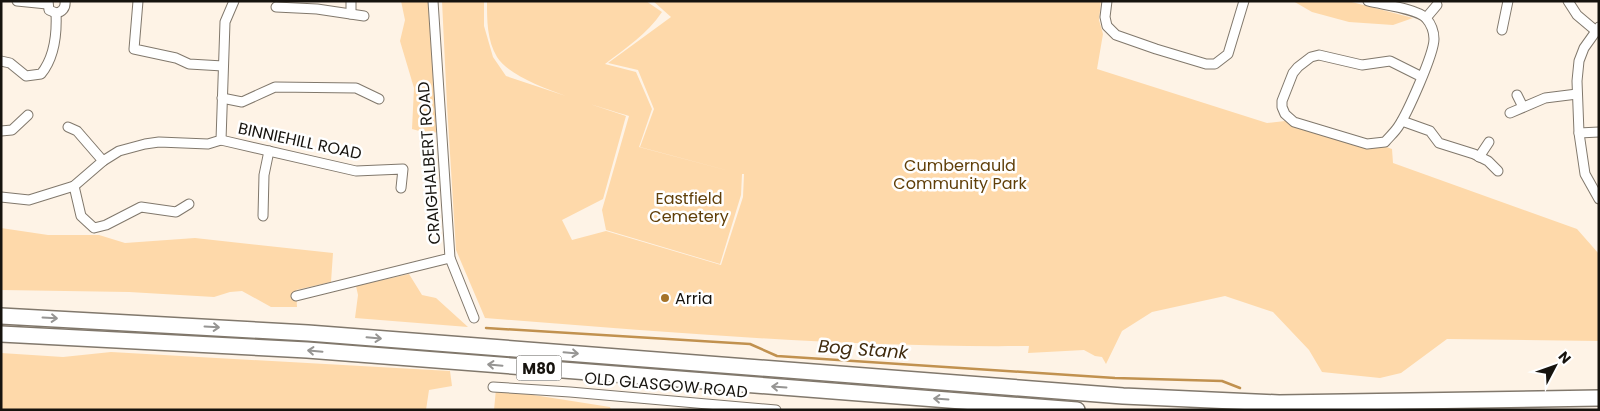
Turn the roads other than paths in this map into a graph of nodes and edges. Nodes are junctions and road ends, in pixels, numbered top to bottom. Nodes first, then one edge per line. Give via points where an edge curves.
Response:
1 (16, 1) edge
2 (65, 1) edge
3 (138, 1) edge
4 (234, 1) edge
5 (351, 1) edge
6 (433, 1) edge
7 (1107, 1) edge
8 (1244, 1) edge
9 (1368, 1) edge
10 (1508, 1) edge
11 (1568, 1) edge
12 (47, 3) edge
13 (1437, 5) dead end
14 (276, 7) dead end
15 (56, 13) junction
16 (351, 14) junction
17 (364, 16) dead end
18 (1426, 18) junction
19 (1597, 29) edge
20 (1502, 30) dead end
21 (1, 61) edge
22 (223, 66) junction
23 (1422, 77) junction
24 (1578, 94) junction
25 (1518, 95) dead end
26 (222, 98) junction
27 (379, 99) dead end
28 (1523, 107) junction
29 (1510, 113) dead end
30 (28, 115) dead end
31 (1402, 121) junction
32 (68, 127) dead end
33 (1, 131) edge
34 (1599, 132) edge
35 (1579, 133) junction
36 (221, 140) junction
37 (1489, 142) dead end
38 (269, 151) junction
39 (1480, 157) junction
40 (103, 161) junction
41 (1498, 171) dead end
42 (74, 186) junction
43 (401, 188) dead end
44 (1, 198) edge
45 (1599, 199) edge
46 (189, 204) dead end
47 (262, 216) dead end
48 (450, 258) junction
49 (296, 296) dead end
50 (1, 316) edge
51 (474, 318) dead end
52 (1, 334) edge
53 (494, 387) dead end
54 (1599, 398) edge
55 (776, 410) edge
56 (1076, 410) edge

1 - 12 street
2 - 15 street via 63,10
3 - 22 street via 134,49 189,64
4 - 22 street, BINNIEHILL ROAD via 225,22
5 - 16 street
6 - 48 street, CRAIGHALBERT ROAD
7 - 8 street via 1107,26 1116,35 1156,50 1215,64 1228,54
9 - 18 street
10 - 20 street
11 - 19 street via 1577,15
12 - 15 street
13 - 18 street
14 - 16 street
15 - 21 street via 51,54 41,74 26,76
16 - 17 street
18 - 23 street via 1434,40
19 - 24 street via 1579,61
22 - 26 street, BINNIEHILL ROAD
23 - 31 street
23 - 31 street via 1390,61 1362,65 1319,55 1306,60 1293,73 1282,101 1285,114 1294,122 1367,144 1385,142
24 - 28 street via 1552,96
24 - 35 street
25 - 28 street
26 - 27 street via 242,102 275,87 293,87 356,88
26 - 36 street, BINNIEHILL ROAD
28 - 29 street
30 - 33 street via 12,130
31 - 39 street via 1430,131 1439,143
32 - 40 street via 77,131
34 - 35 street
35 - 45 street via 1585,174
36 - 38 street, BINNIEHILL ROAD
36 - 40 street, BINNIEHILL ROAD via 208,144 145,144 118,151
37 - 39 street
38 - 43 street, BINNIEHILL ROAD via 356,171 403,170
38 - 47 street
39 - 41 street
40 - 42 street, BINNIEHILL ROAD
42 - 44 street, BINNIEHILL ROAD via 29,200
42 - 46 street via 81,216 94,228 142,207 176,212
48 - 49 street
48 - 51 street, CRAIGHALBERT ROAD
50 -> 54 highway, M80 via 308,332 1123,396 1279,402
56 -> 52 highway, M80 via 307,350
53 - 55 street, OLD GLASGOW ROAD

